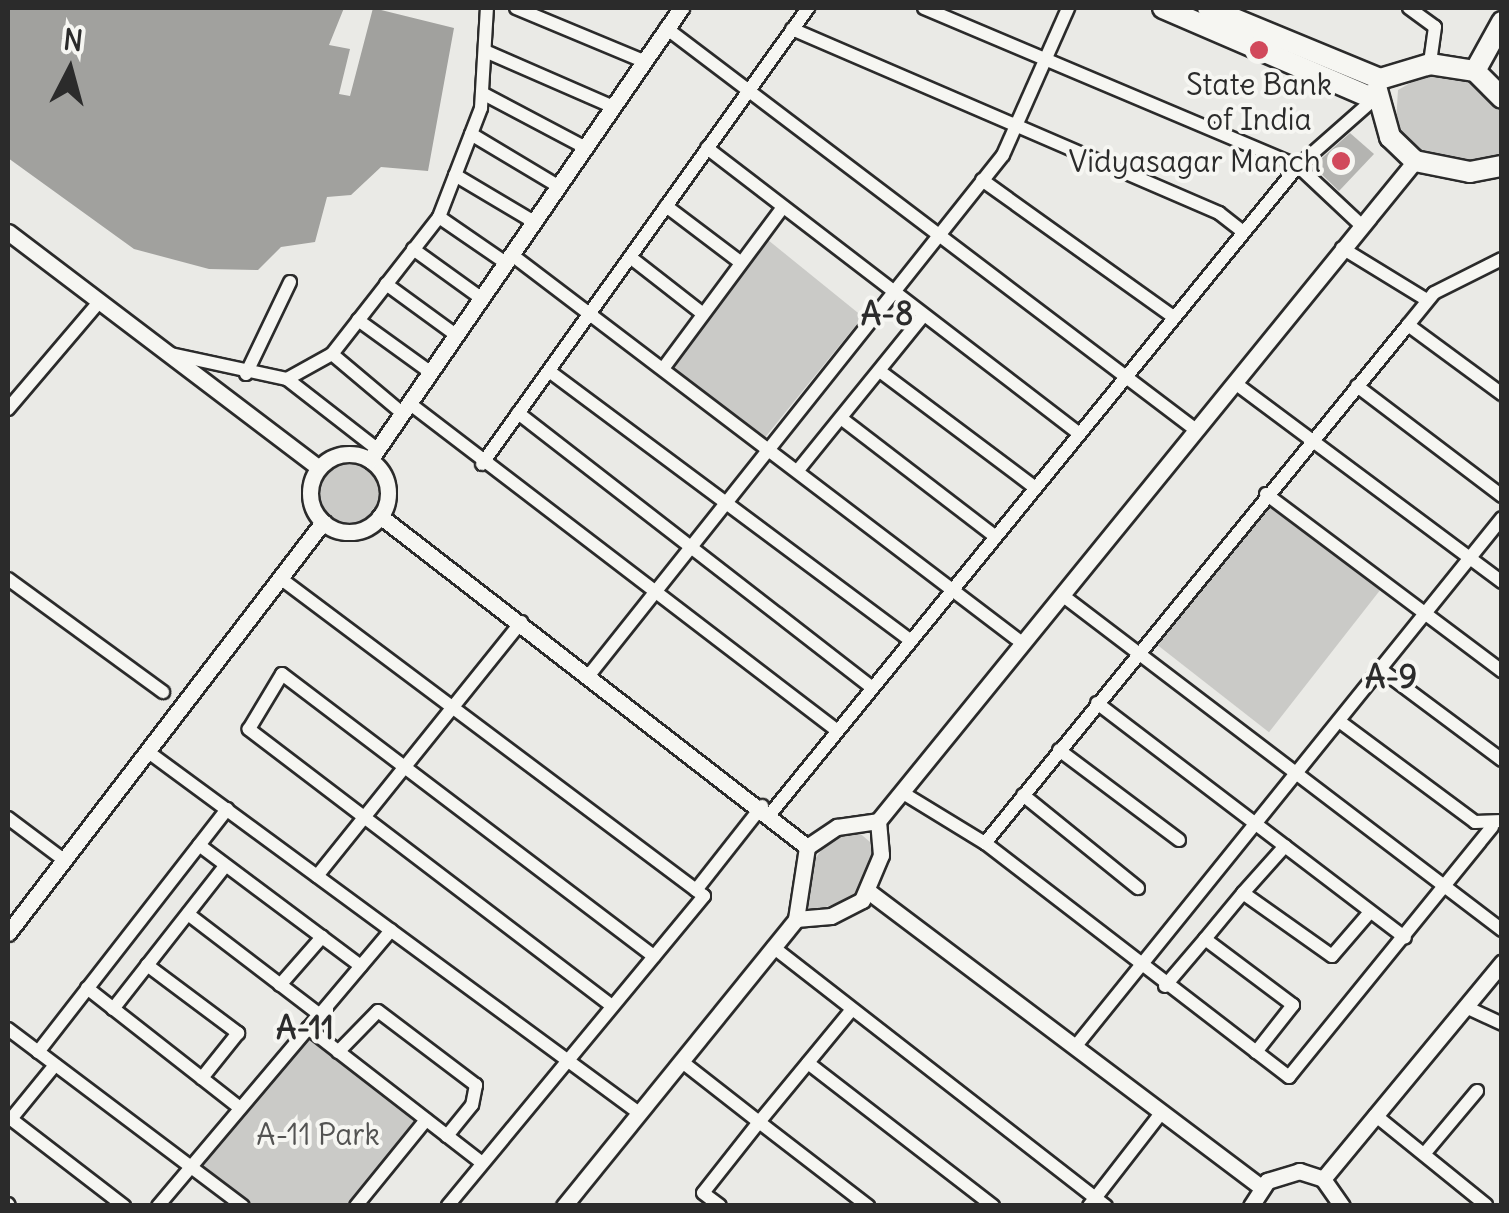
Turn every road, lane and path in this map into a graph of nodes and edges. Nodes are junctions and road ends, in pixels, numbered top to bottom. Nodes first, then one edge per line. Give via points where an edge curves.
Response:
1 (488, 8) edge
2 (516, 8) edge
3 (681, 8) edge
4 (808, 8) edge
5 (924, 8) edge
6 (1068, 8) edge
7 (1163, 8) edge
8 (1208, 8) edge
9 (1409, 8) edge
10 (1240, 13) edge
11 (1502, 22) edge
12 (666, 28) junction
13 (792, 29) junction
14 (486, 51) junction
15 (642, 60) junction
16 (1046, 60) junction
17 (1430, 64) junction
18 (1475, 71) junction
19 (750, 86) junction
20 (1377, 89) junction
21 (482, 93) junction
22 (1502, 98) edge
23 (611, 106) junction
24 (1019, 124) junction
25 (471, 134) junction
26 (584, 147) junction
27 (706, 148) junction
28 (1415, 161) junction
29 (1298, 166) junction
30 (1502, 166) edge
31 (455, 175) junction
32 (982, 180) junction
33 (558, 186) junction
34 (666, 206) junction
35 (783, 207) junction
36 (438, 217) junction
37 (534, 222) junction
38 (1361, 225) junction
39 (1242, 230) junction
40 (8, 232) edge
41 (938, 235) junction
42 (1342, 248) junction
43 (414, 249) junction
44 (630, 257) junction
45 (1502, 258) edge
46 (508, 259) junction
47 (740, 262) junction
48 (290, 282) dead end
49 (386, 284) junction
50 (892, 292) junction
51 (482, 298) junction
52 (1427, 300) junction
53 (100, 302) junction
54 (593, 310) junction
55 (702, 313) junction
56 (923, 316) junction
57 (1172, 316) junction
58 (358, 320) junction
59 (1408, 325) junction
60 (456, 334) junction
61 (167, 352) junction
62 (332, 354) junction
63 (665, 366) junction
64 (549, 371) junction
65 (430, 372) junction
66 (881, 372) junction
67 (246, 374) junction
68 (1124, 375) junction
69 (287, 379) junction
70 (1235, 383) junction
71 (1357, 386) junction
72 (1502, 394) edge
73 (405, 408) junction
74 (8, 409) edge
75 (518, 413) junction
76 (842, 420) junction
77 (1196, 430) junction
78 (1077, 432) junction
79 (1313, 440) junction
80 (768, 446) junction
81 (373, 454) junction
82 (482, 464) junction
83 (319, 468) junction
84 (799, 469) junction
85 (1033, 486) junction
86 (1266, 494) junction
87 (1502, 496) edge
88 (726, 499) junction
89 (380, 516) junction
90 (1502, 518) edge
91 (324, 522) junction
92 (993, 535) junction
93 (692, 542) junction
94 (1472, 558) junction
95 (280, 578) junction
96 (8, 579) edge
97 (1502, 582) edge
98 (951, 586) junction
99 (652, 594) junction
100 (1062, 595) junction
101 (1422, 613) junction
102 (521, 622) junction
103 (908, 639) junction
104 (1022, 643) junction
105 (1138, 652) junction
106 (1380, 669) junction
107 (1502, 671) edge
108 (590, 674) junction
109 (870, 686) junction
110 (163, 692) dead end
111 (1097, 703) junction
112 (453, 706) junction
113 (1339, 721) junction
114 (835, 730) junction
115 (1060, 750) junction
116 (148, 751) junction
117 (1502, 760) edge
118 (405, 766) junction
119 (1298, 773) junction
120 (903, 793) junction
121 (1023, 795) junction
122 (226, 809) junction
123 (766, 810) junction
124 (8, 818) edge
125 (364, 818) junction
126 (878, 821) junction
127 (1497, 824) edge
128 (1251, 825) junction
129 (1179, 840) dead end
130 (985, 843) junction
131 (198, 845) junction
132 (807, 846) junction
133 (1285, 846) junction
134 (64, 860) junction
135 (225, 866) junction
136 (317, 876) junction
137 (1448, 887) junction
138 (1138, 888) dead end
139 (696, 890) junction
140 (868, 891) junction
141 (1243, 893) junction
142 (1370, 912) junction
143 (188, 914) junction
144 (796, 919) junction
145 (391, 930) junction
146 (1502, 930) edge
147 (8, 933) edge
148 (322, 937) junction
149 (1405, 938) junction
150 (1204, 939) junction
151 (773, 947) junction
152 (654, 956) junction
153 (1502, 963) edge
154 (1138, 964) junction
155 (148, 965) junction
156 (361, 966) junction
157 (280, 985) junction
158 (1165, 986) junction
159 (87, 988) junction
160 (612, 1006) junction
161 (1466, 1007) junction
162 (113, 1009) junction
163 (849, 1013) junction
164 (319, 1014) junction
165 (1502, 1024) edge
166 (308, 1028) junction
167 (8, 1029) edge
168 (1075, 1047) junction
169 (38, 1052) junction
170 (338, 1052) junction
171 (1256, 1052) junction
172 (567, 1060) junction
173 (680, 1062) junction
174 (808, 1062) junction
175 (56, 1065) junction
176 (202, 1078) junction
177 (1477, 1091) dead end
178 (240, 1108) junction
179 (1162, 1112) junction
180 (638, 1113) junction
181 (1376, 1116) junction
182 (426, 1120) junction
183 (10, 1121) edge
184 (759, 1122) junction
185 (448, 1136) junction
186 (1425, 1153) junction
187 (482, 1164) junction
188 (191, 1167) junction
189 (1323, 1179) junction
190 (1261, 1187) junction
191 (703, 1193) junction
192 (1097, 1203) edge
193 (1486, 1204) edge
194 (124, 1206) edge
195 (158, 1206) edge
196 (243, 1206) edge
197 (356, 1206) edge
198 (448, 1206) edge
199 (564, 1206) edge
200 (692, 1206) edge
201 (720, 1206) edge
202 (868, 1206) edge
203 (993, 1206) edge
204 (1251, 1206) edge
205 (1342, 1206) edge

1 - 14 street
2 - 15 street
3 - 12 street
4 - 13 street
5 - 16 street
6 - 16 street
7 - 20 main road
8 - 10 main road
9 - 17 street via 1435,27
10 - 20 main road
11 - 18 main road
12 - 15 street
12 - 19 street
13 - 19 street
13 - 24 street
14 - 21 street
14 - 23 street
15 - 23 street
16 - 24 street
16 - 29 street
17 - 18 main road
17 - 20 main road
18 - 22 main road
19 - 27 street
19 - 41 street
20 - 28 main road via 1390,137
20 - 29 street
21 - 25 street
21 - 26 street
23 - 26 street
24 - 32 street
24 - 39 street
25 - 31 street
25 - 33 street
26 - 33 street
27 - 34 street
27 - 35 street
28 - 30 main road via 1460,172
28 - 38 street
29 - 38 street
29 - 39 street
31 - 36 street
31 - 37 street
32 - 41 street
32 - 57 street
33 - 37 street
34 - 44 street
34 - 47 street
35 - 47 street
35 - 50 street
36 - 43 street
36 - 46 street
37 - 46 street
38 - 42 street
39 - 57 street
40 - 53 street
41 - 50 street
41 - 68 street
42 - 52 street
42 - 70 street
43 - 49 street
43 - 51 street
44 - 54 street
44 - 55 street
45 - 52 street
46 - 51 street
46 - 54 street
47 - 55 street
48 - 67 street
49 - 58 street
49 - 60 street
50 - 56 street
50 - 80 street
51 - 60 street
52 - 59 street
53 - 61 street
53 - 74 street
54 - 63 street
54 - 64 street
55 - 63 street
56 - 66 street
56 - 78 street
57 - 68 street
58 - 62 street
58 - 65 street
59 - 71 street
59 - 72 street
60 - 65 street
61 - 67 street
61 - 83 street
62 - 69 street
62 - 73 street
63 - 80 street
64 - 75 street
64 - 88 street
65 - 73 street
66 - 76 street
66 - 85 street
67 - 69 street
68 - 77 street
68 - 78 street
69 - 81 street
70 - 77 street
70 - 79 street
71 - 79 street
71 - 87 street
73 - 81 street
73 - 82 street
75 - 82 street
75 - 93 street
76 - 84 street
76 - 92 street
77 - 100 street
78 - 85 street
79 - 86 street
79 - 94 street
80 - 84 street
80 - 88 street
81 - 83 street via 342,454
81 - 89 street via 386,482
82 - 99 street
83 - 91 street via 310,496
84 - 98 street
85 - 92 street
86 - 101 street
86 - 105 street
88 - 93 street
88 - 103 street
89 - 91 street via 357,531
89 - 102 street
90 - 94 street
91 - 95 street
92 - 98 street
93 - 99 street
93 - 109 street
94 - 97 street
94 - 101 street
95 - 112 street
95 - 116 street
96 - 110 street
98 - 103 street
98 - 104 street
99 - 108 street
99 - 114 street
100 - 104 street
100 - 105 street
101 - 106 street
101 - 107 street
102 - 108 street
102 - 112 street
103 - 109 street
104 - 120 street
105 - 111 street
105 - 119 street
106 - 113 street
106 - 117 street
108 - 123 street
109 - 114 street
111 - 115 street
111 - 128 street
112 - 118 street
112 - 139 street
113 - 119 street
113 - 127 street
114 - 123 street
115 - 121 street
115 - 129 street
116 - 122 street
116 - 134 street
118 - 125 street
118 - 125 street via 282,674 247,721 249,729
118 - 152 street
119 - 128 street
119 - 137 street
120 - 126 street
120 - 130 street
121 - 130 street
121 - 138 street
122 - 131 street
122 - 136 street
123 - 132 street
123 - 139 street
124 - 134 street
125 - 136 street
125 - 160 street
126 - 132 street via 836,827
126 - 140 street via 881,855
127 - 137 street
128 - 133 street
128 - 154 street
130 - 154 street
131 - 135 street
131 - 159 street
132 - 144 street
133 - 141 street
133 - 142 street
134 - 147 street
135 - 143 street
135 - 148 street
136 - 145 street
137 - 146 street
137 - 149 street
139 - 152 street via 704,896
140 - 144 street via 831,916
140 - 168 street
141 - 142 street via 1332,956
141 - 150 street
142 - 149 street
143 - 155 street
143 - 157 street
144 - 151 street
145 - 156 street
145 - 172 street
148 - 156 street
148 - 157 street
149 - 171 street via 1289,1077
150 - 158 street
150 - 171 street via 1294,1005
151 - 163 street
151 - 173 street
152 - 160 street
153 - 161 street
154 - 158 street
154 - 168 street
155 - 162 street
155 - 176 street via 238,1033
156 - 164 street
157 - 164 street
158 - 171 street
159 - 162 street
159 - 169 street
160 - 172 street
161 - 165 street
161 - 181 street
162 - 176 street
163 - 174 street
163 - 192 street
164 - 166 street
166 - 170 street
166 - 178 street
167 - 169 street
168 - 179 street
169 - 175 street
170 - 182 street
170 - 185 street via 378,1011 476,1085 472,1105
172 - 180 street
172 - 187 street
173 - 180 street
173 - 184 street
174 - 184 street
174 - 203 street
175 - 183 street
175 - 188 street
176 - 178 street
177 - 186 street
178 - 188 street
179 - 190 street
179 - 192 street
180 - 199 street
181 - 186 street
181 - 189 street
182 - 185 street
182 - 197 street
183 - 194 street
184 - 191 street
184 - 202 street
185 - 187 street
186 - 193 street
187 - 198 street
188 - 195 street
188 - 196 street
189 - 190 street via 1290,1172
189 - 205 street
190 - 204 street
191 - 200 street
191 - 201 street

